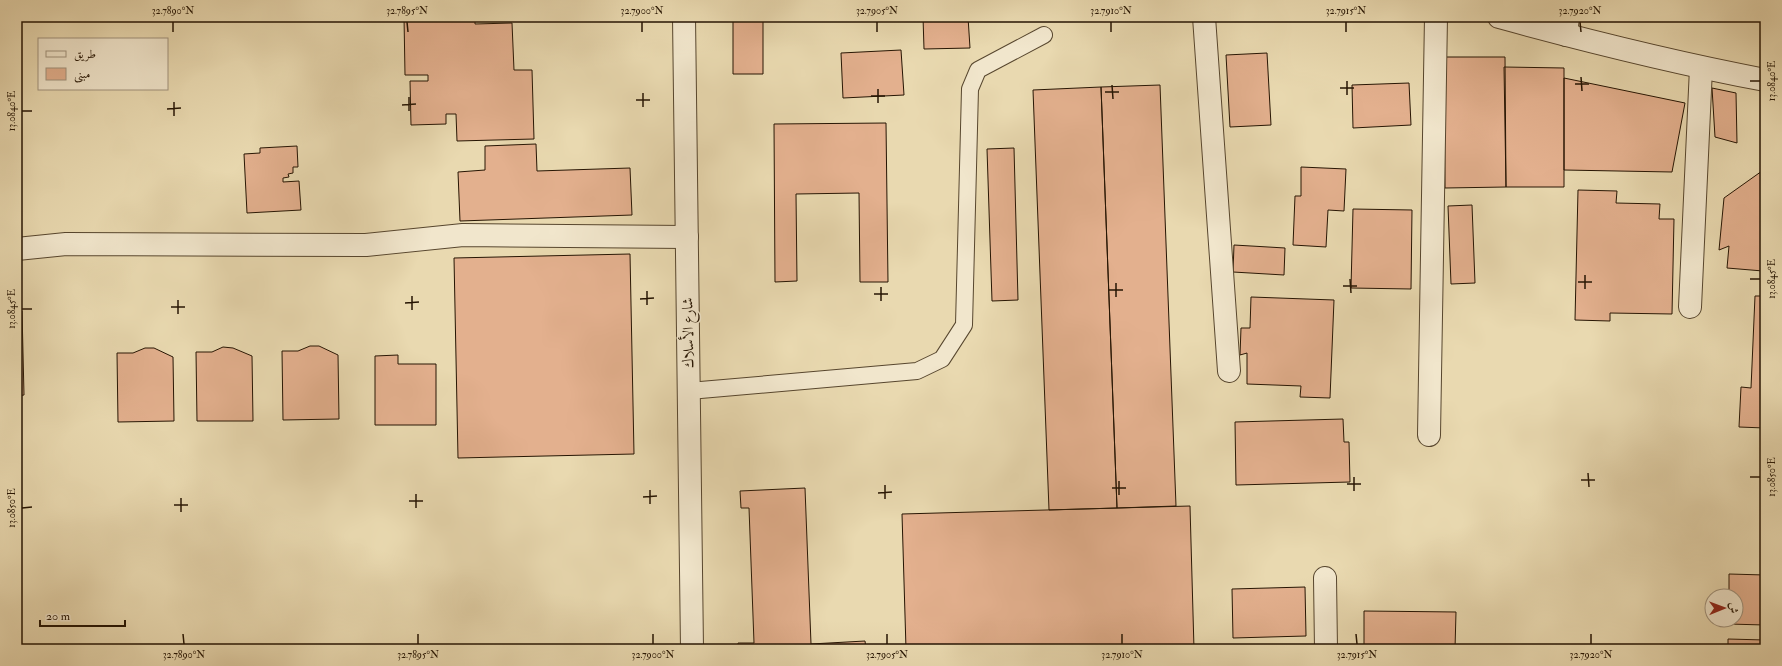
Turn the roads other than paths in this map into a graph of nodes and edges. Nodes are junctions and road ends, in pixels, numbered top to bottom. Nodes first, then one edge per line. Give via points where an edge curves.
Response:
1 (684, 17) edge
2 (1204, 17) edge
3 (1436, 17) edge
4 (1499, 17) edge
5 (1567, 26) edge
6 (1044, 35) dead end
7 (1701, 68) junction
8 (1765, 80) edge
9 (687, 237) junction
10 (17, 249) edge
11 (1690, 307) dead end
12 (1229, 371) dead end
13 (689, 391) junction
14 (1429, 435) dead end
15 (1326, 578) dead end
16 (692, 649) edge
17 (1326, 649) edge

1 - 9 street, شارع الأسلاك
2 - 12 street
3 - 14 street
4 - 5 street
5 - 7 street
6 - 13 lane via 978,70 970,89 964,325 942,360 917,371
7 - 8 street
7 - 11 street
9 - 10 street via 463,236 366,245 66,244
9 - 13 street, شارع الأسلاك
13 - 16 street, شارع الأسلاك
15 - 17 street

